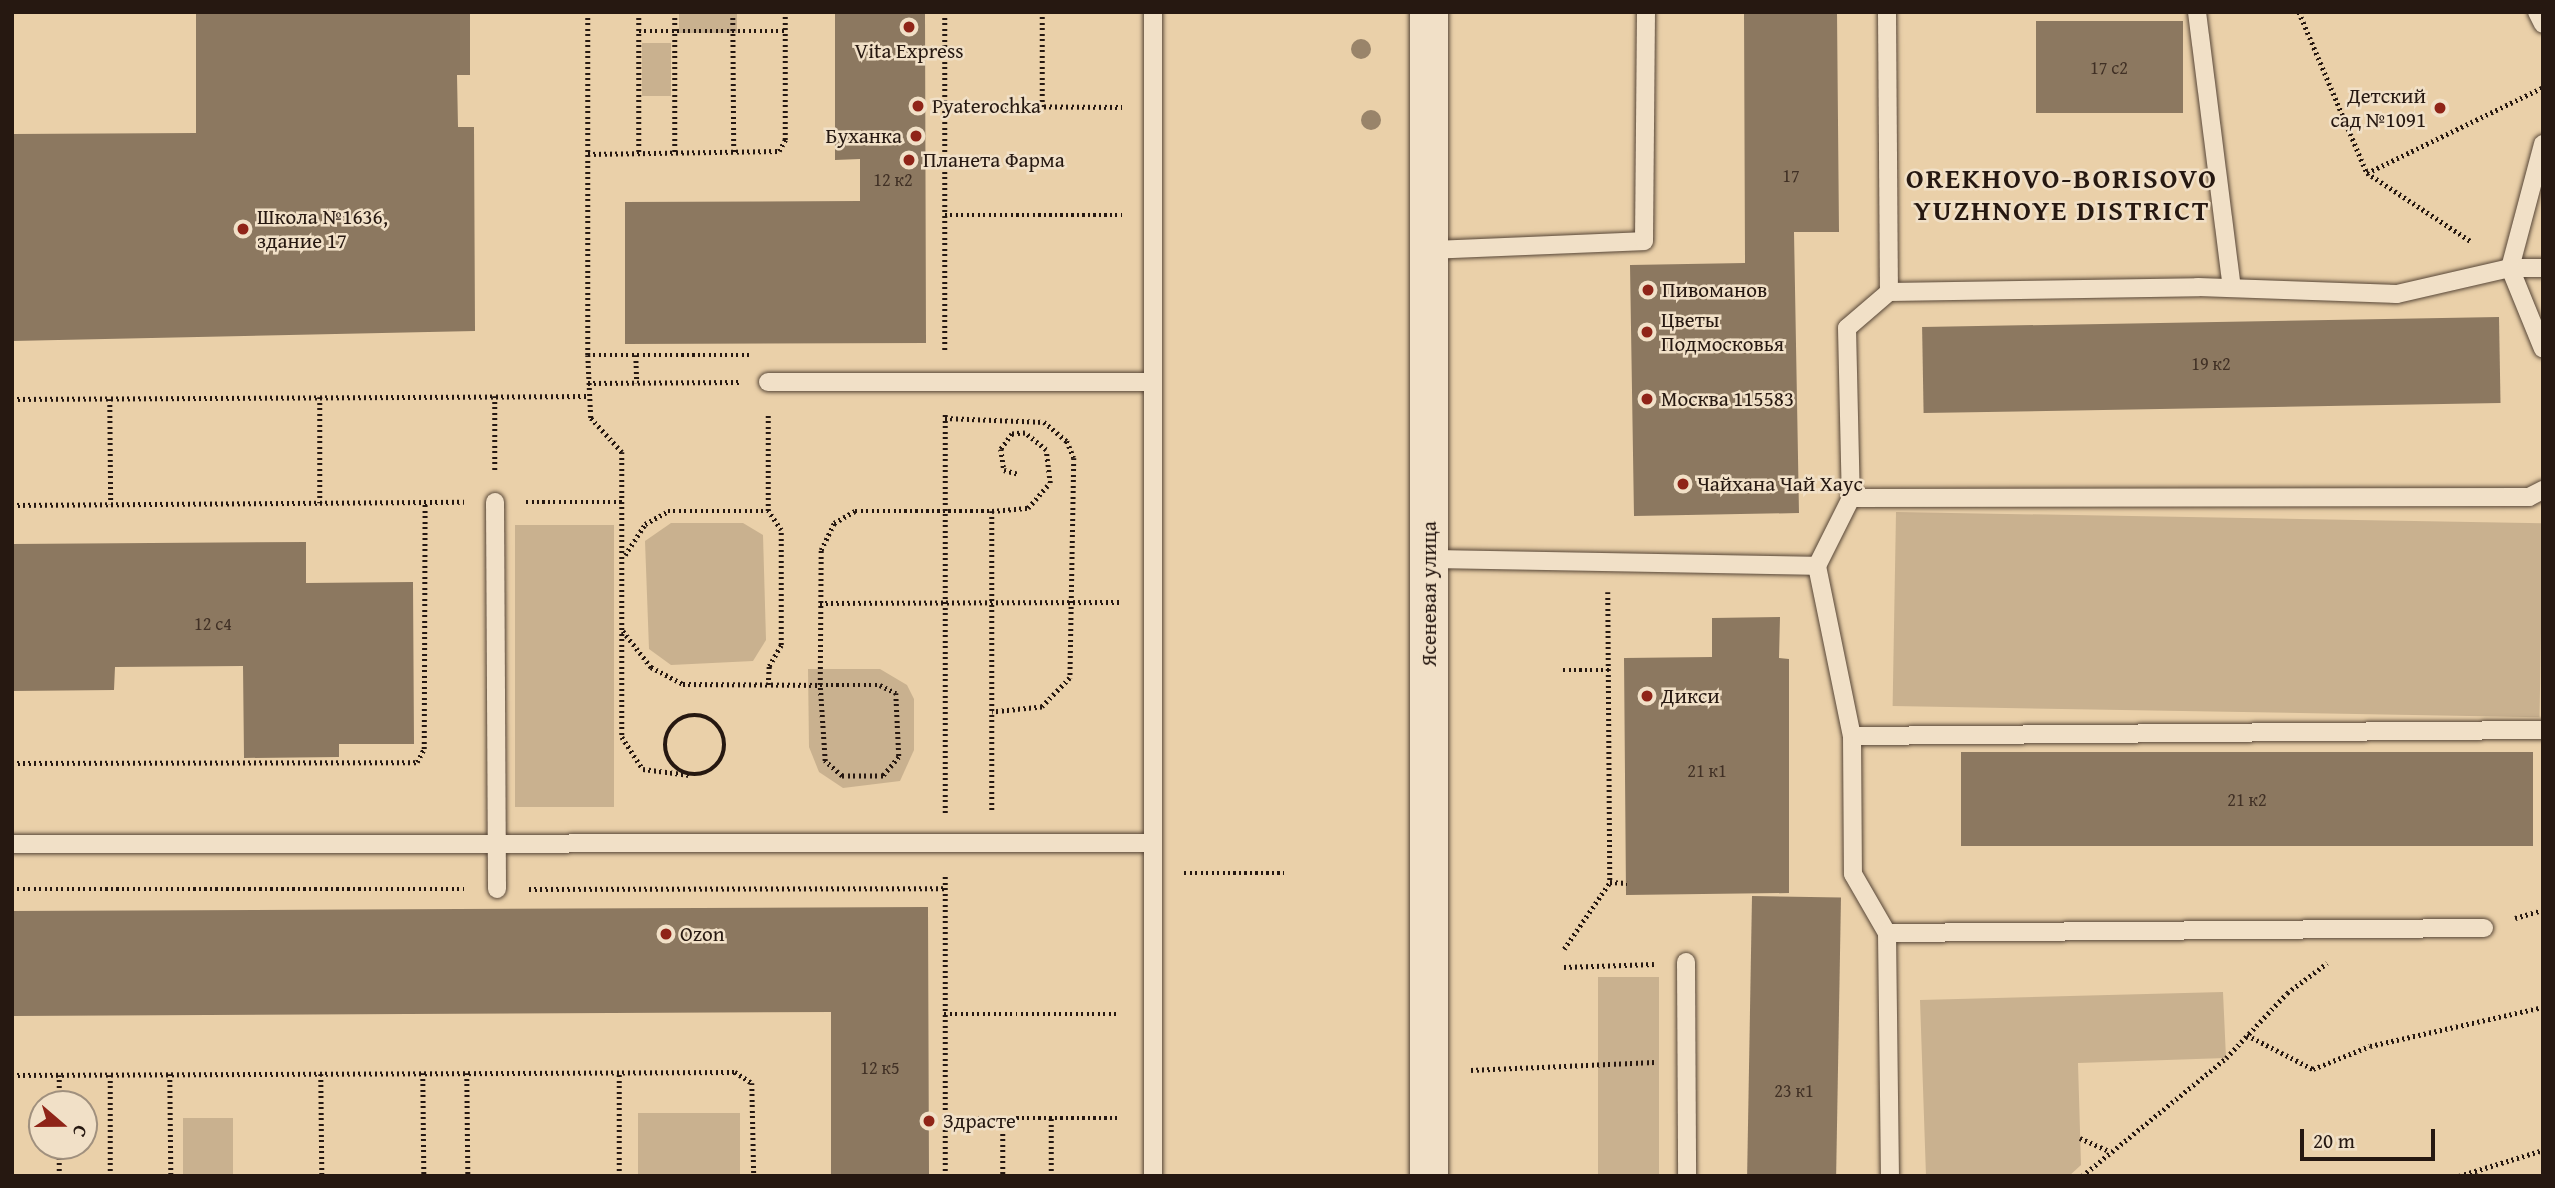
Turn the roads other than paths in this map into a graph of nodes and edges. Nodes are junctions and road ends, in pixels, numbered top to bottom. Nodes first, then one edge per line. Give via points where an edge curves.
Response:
1 (1153, 12) edge
2 (1429, 12) edge
3 (1646, 12) edge
4 (1888, 12) edge
5 (2197, 12) edge
6 (2537, 12) edge
7 (2543, 24) edge
8 (2543, 144) edge
9 (1431, 250) junction
10 (2510, 268) junction
11 (2543, 268) edge
12 (2232, 288) junction
13 (1889, 292) junction
14 (2543, 349) edge
15 (768, 382) road end
16 (1153, 382) junction
17 (2543, 490) edge
18 (1851, 498) junction
19 (495, 502) road end
20 (1429, 559) junction
21 (1817, 566) junction
22 (2543, 730) edge
23 (1852, 736) junction
24 (1153, 843) junction
25 (12, 844) edge
26 (497, 844) junction
27 (497, 889) dead end
28 (2484, 928) dead end
29 (1887, 933) junction
30 (1686, 962) road end
31 (1153, 1176) edge
32 (1429, 1176) edge
33 (1686, 1176) edge
34 (1889, 1176) edge

1 - 16 lane
2 - 9 main road, Ясеневая улица
3 - 9 lane via 1644,241
4 - 13 lane
5 - 12 lane
6 - 7 lane
8 - 10 lane
9 - 20 main road, Ясеневая улица
10 - 11 lane
10 - 12 lane via 2397,294
10 - 14 lane
12 - 13 lane
13 - 18 lane via 1847,328
15 - 16 lane
16 - 24 lane
17 - 18 lane via 2529,497
18 - 21 lane
19 - 26 lane
20 - 21 lane
20 - 32 main road, Ясеневая улица
21 - 23 lane
22 - 23 lane
23 - 29 lane via 1853,874
24 - 26 lane
24 - 31 lane
25 - 26 lane
26 - 27 lane
28 - 29 lane
29 - 34 lane
30 - 33 lane

